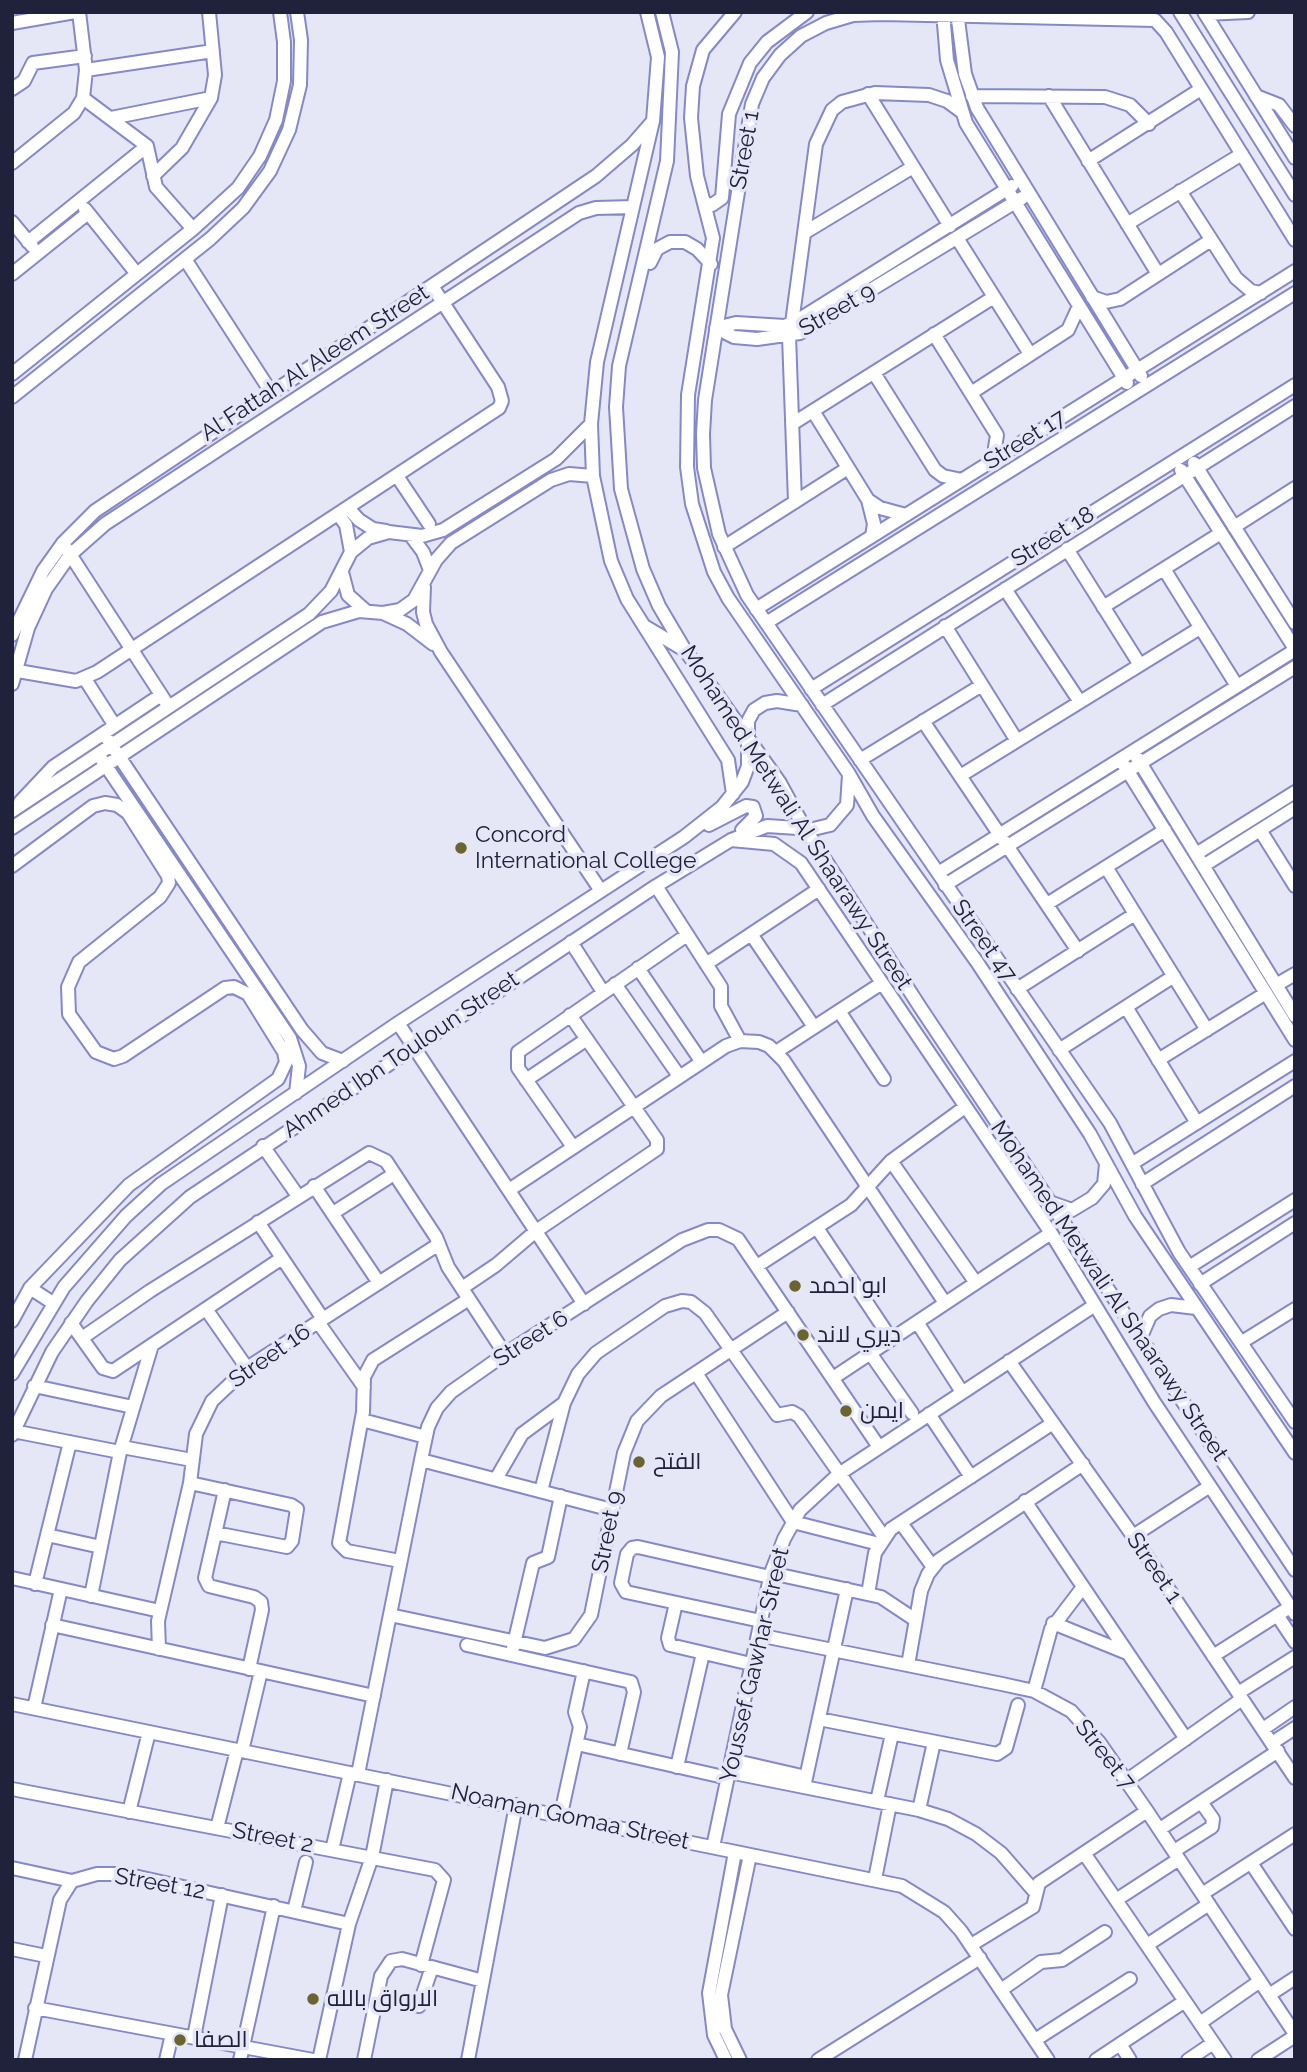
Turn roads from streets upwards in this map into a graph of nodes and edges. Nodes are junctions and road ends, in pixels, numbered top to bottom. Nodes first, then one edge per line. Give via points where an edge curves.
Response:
1 (77, 12) edge
2 (209, 12) edge
3 (280, 12) edge
4 (298, 12) edge
5 (647, 12) edge
6 (662, 12) edge
7 (734, 12) edge
8 (807, 12) edge
9 (1180, 12) edge
10 (1248, 12) edge
11 (1204, 13) edge
12 (943, 14) edge
13 (957, 14) edge
14 (1154, 16) edge
15 (12, 23) edge
16 (213, 51) junction
17 (85, 56) junction
18 (949, 69) junction
19 (86, 70) junction
20 (12, 89) edge
21 (1201, 89) junction
22 (868, 94) junction
23 (929, 95) junction
24 (972, 96) junction
25 (1049, 96) junction
26 (1256, 96) junction
27 (83, 98) junction
28 (211, 98) junction
29 (962, 112) junction
30 (111, 118) junction
31 (653, 121) junction
32 (1149, 124) junction
33 (1295, 127) edge
34 (147, 146) junction
35 (1242, 154) junction
36 (1295, 158) edge
37 (1088, 161) junction
38 (12, 163) edge
39 (913, 167) junction
40 (153, 176) junction
41 (1020, 181) junction
42 (1007, 189) junction
43 (1180, 191) junction
44 (1028, 194) junction
45 (1295, 195) edge
46 (703, 199) junction
47 (78, 201) junction
48 (1015, 202) junction
49 (633, 207) junction
50 (88, 213) junction
51 (12, 222) edge
52 (1127, 223) junction
53 (950, 226) junction
54 (193, 229) junction
55 (804, 233) junction
56 (957, 238) junction
57 (1212, 240) junction
58 (1295, 240) edge
59 (28, 242) junction
60 (496, 243) junction
61 (37, 254) junction
62 (185, 259) junction
63 (507, 261) junction
64 (711, 264) junction
65 (1295, 271) edge
66 (12, 274) edge
67 (137, 274) junction
68 (1158, 274) junction
69 (1236, 278) junction
70 (640, 282) junction
71 (432, 286) junction
72 (1261, 293) junction
73 (1295, 293) edge
74 (994, 297) junction
75 (1092, 297) junction
76 (1120, 299) junction
77 (443, 303) junction
78 (1079, 306) junction
79 (1234, 309) junction
80 (792, 323) junction
81 (1110, 326) junction
82 (716, 328) junction
83 (1068, 330) junction
84 (934, 334) junction
85 (1097, 334) junction
86 (789, 336) junction
87 (1030, 354) junction
88 (597, 362) junction
89 (619, 366) junction
90 (1137, 370) junction
91 (12, 373) edge
92 (874, 373) junction
93 (1125, 378) junction
94 (1147, 385) junction
95 (1295, 385) edge
96 (271, 393) junction
97 (971, 393) junction
98 (1134, 393) junction
99 (12, 397) edge
100 (1295, 406) edge
101 (813, 411) junction
102 (591, 424) junction
103 (792, 424) junction
104 (997, 435) junction
105 (1019, 444) junction
106 (1187, 453) junction
107 (993, 460) junction
108 (1175, 461) junction
109 (848, 468) junction
110 (1196, 468) junction
111 (936, 470) junction
112 (397, 475) junction
113 (1184, 475) junction
114 (593, 477) junction
115 (962, 480) junction
116 (1294, 491) edge
117 (869, 500) junction
118 (929, 500) junction
119 (795, 502) junction
120 (343, 511) junction
121 (906, 515) junction
122 (429, 524) dead end
123 (1234, 527) junction
124 (389, 532) junction
125 (1221, 533) junction
126 (411, 536) junction
127 (872, 536) junction
128 (63, 543) junction
129 (724, 547) junction
130 (1067, 550) junction
131 (351, 552) junction
132 (71, 555) junction
133 (1164, 569) junction
134 (430, 570) junction
135 (342, 572) junction
136 (424, 586) junction
137 (1005, 589) junction
138 (1103, 607) junction
139 (756, 609) junction
140 (366, 611) junction
141 (383, 613) junction
142 (766, 623) junction
143 (1295, 623) edge
144 (641, 624) junction
145 (945, 626) junction
146 (1200, 628) junction
147 (12, 635) edge
148 (132, 649) junction
149 (685, 650) junction
150 (1295, 650) edge
151 (441, 652) junction
152 (1140, 665) junction
153 (1295, 667) edge
154 (14, 669) edge
155 (85, 679) junction
156 (12, 684) edge
157 (982, 685) junction
158 (1237, 686) junction
159 (811, 689) junction
160 (162, 695) junction
161 (1080, 702) junction
162 (802, 705) junction
163 (822, 705) junction
164 (169, 707) junction
165 (923, 721) junction
166 (115, 726) junction
167 (104, 734) junction
168 (1017, 741) junction
169 (749, 744) junction
170 (111, 745) junction
171 (1133, 751) junction
172 (98, 754) junction
173 (119, 757) junction
174 (1121, 759) junction
175 (860, 760) junction
176 (1140, 763) junction
177 (106, 765) junction
178 (1128, 771) junction
179 (849, 774) junction
180 (960, 776) junction
181 (1295, 792) edge
182 (733, 796) junction
183 (1295, 808) edge
184 (14, 809) edge
185 (804, 827) junction
186 (12, 828) edge
187 (1165, 830) junction
188 (1260, 830) junction
189 (1000, 835) junction
190 (684, 837) junction
191 (731, 840) junction
192 (1007, 846) junction
193 (1199, 860) junction
194 (12, 866) edge
195 (1106, 867) junction
196 (942, 879) junction
197 (656, 886) junction
198 (1295, 886) edge
199 (819, 889) junction
200 (601, 891) junction
201 (1046, 904) junction
202 (1135, 914) junction
203 (976, 929) junction
204 (751, 934) junction
205 (687, 935) junction
206 (961, 939) junction
207 (572, 942) junction
208 (1078, 951) junction
209 (706, 964) junction
210 (638, 968) junction
211 (1295, 974) edge
212 (1174, 976) junction
213 (615, 984) junction
214 (883, 984) junction
215 (1017, 989) junction
216 (1271, 989) junction
217 (603, 992) junction
218 (920, 1007) junction
219 (1126, 1007) junction
220 (839, 1011) junction
221 (570, 1015) junction
222 (1295, 1016) edge
223 (905, 1017) junction
224 (398, 1023) junction
225 (814, 1027) junction
226 (1207, 1030) junction
227 (587, 1039) junction
228 (1295, 1040) edge
229 (740, 1041) junction
230 (413, 1046) junction
231 (1059, 1050) junction
232 (776, 1052) junction
233 (1158, 1060) junction
234 (1295, 1060) edge
235 (343, 1061) junction
236 (701, 1061) junction
237 (679, 1076) junction
238 (884, 1079) dead end
239 (526, 1080) junction
240 (1295, 1086) edge
241 (296, 1093) junction
242 (634, 1106) junction
243 (965, 1107) junction
244 (1197, 1123) junction
245 (263, 1146) junction
246 (573, 1147) junction
247 (1159, 1147) junction
248 (891, 1161) junction
249 (1105, 1161) junction
250 (1133, 1163) junction
251 (1171, 1165) junction
252 (394, 1174) junction
253 (1142, 1184) junction
254 (314, 1186) junction
255 (869, 1188) junction
256 (509, 1190) junction
257 (298, 1196) junction
258 (1295, 1200) edge
259 (1049, 1201) junction
260 (333, 1213) junction
261 (258, 1222) junction
262 (1295, 1223) edge
263 (817, 1228) junction
264 (536, 1231) junction
265 (1051, 1233) junction
266 (439, 1244) junction
267 (1212, 1252) junction
268 (282, 1258) junction
269 (757, 1266) junction
270 (1189, 1267) junction
271 (1222, 1268) junction
272 (379, 1283) junction
273 (976, 1283) junction
274 (1200, 1284) junction
275 (30, 1288) junction
276 (466, 1293) junction
277 (53, 1303) junction
278 (945, 1303) junction
279 (584, 1304) junction
280 (1095, 1305) junction
281 (1196, 1308) junction
282 (206, 1309) junction
283 (1295, 1309) edge
284 (788, 1312) junction
285 (12, 1321) edge
286 (320, 1321) junction
287 (71, 1322) junction
288 (917, 1322) junction
289 (82, 1338) junction
290 (891, 1339) junction
291 (1140, 1339) junction
292 (1242, 1342) junction
293 (152, 1345) junction
294 (731, 1350) junction
295 (870, 1353) junction
296 (505, 1354) junction
297 (1009, 1361) junction
298 (247, 1368) junction
299 (696, 1373) junction
300 (12, 1374) edge
301 (832, 1378) junction
302 (34, 1386) junction
303 (364, 1387) junction
304 (962, 1392) junction
305 (564, 1403) junction
306 (133, 1407) junction
307 (912, 1413) dead end
308 (929, 1414) junction
309 (362, 1420) junction
310 (1295, 1422) edge
311 (1054, 1423) junction
312 (13, 1433) edge
313 (426, 1437) junction
314 (70, 1442) junction
315 (879, 1447) junction
316 (121, 1449) junction
317 (1295, 1453) edge
318 (192, 1460) junction
319 (421, 1460) junction
320 (1083, 1464) junction
321 (839, 1474) junction
322 (971, 1477) junction
323 (496, 1479) junction
324 (190, 1483) junction
325 (1210, 1486) junction
326 (225, 1490) junction
327 (541, 1491) junction
328 (561, 1496) junction
329 (1025, 1501) junction
330 (612, 1510) junction
331 (793, 1522) junction
332 (901, 1523) junction
333 (215, 1533) junction
334 (47, 1535) junction
335 (1133, 1536) junction
336 (881, 1541) junction
337 (101, 1547) junction
338 (400, 1561) junction
339 (933, 1567) junction
340 (1295, 1570) edge
341 (771, 1575) junction
342 (12, 1578) edge
343 (35, 1584) junction
344 (1083, 1587) junction
345 (61, 1589) junction
346 (847, 1589) junction
347 (868, 1594) junction
348 (91, 1596) junction
349 (676, 1602) junction
350 (1292, 1610) edge
351 (160, 1611) junction
352 (390, 1615) junction
353 (1277, 1615) junction
354 (914, 1619) junction
355 (761, 1620) junction
356 (1053, 1623) junction
357 (52, 1625) junction
358 (758, 1635) junction
359 (1295, 1642) edge
360 (467, 1645) dead end
361 (513, 1648) junction
362 (159, 1649) junction
363 (834, 1650) junction
364 (703, 1653) junction
365 (1128, 1654) junction
366 (1213, 1656) junction
367 (1295, 1657) edge
368 (751, 1664) junction
369 (908, 1665) junction
370 (255, 1670) junction
371 (584, 1671) junction
372 (1034, 1692) junction
373 (374, 1696) junction
374 (1240, 1696) junction
375 (12, 1704) edge
376 (1018, 1705) dead end
377 (1295, 1707) edge
378 (34, 1708) junction
379 (819, 1719) junction
380 (1295, 1728) edge
381 (1263, 1729) junction
382 (149, 1732) junction
383 (892, 1734) junction
384 (1186, 1739) junction
385 (934, 1742) junction
386 (577, 1744) junction
387 (1275, 1747) junction
388 (240, 1750) junction
389 (620, 1754) junction
390 (677, 1767) junction
391 (730, 1770) junction
392 (354, 1773) junction
393 (1295, 1778) edge
394 (387, 1780) junction
395 (1126, 1780) junction
396 (805, 1782) junction
397 (12, 1789) edge
398 (1201, 1802) junction
399 (884, 1803) junction
400 (516, 1805) junction
401 (919, 1810) junction
402 (1147, 1811) junction
403 (129, 1812) junction
404 (561, 1814) junction
405 (217, 1828) junction
406 (1160, 1829) junction
407 (1295, 1834) edge
408 (713, 1847) junction
409 (332, 1850) junction
410 (735, 1852) junction
411 (1084, 1853) junction
412 (750, 1854) junction
413 (1176, 1855) junction
414 (372, 1857) junction
415 (306, 1862) dead end
416 (1251, 1863) junction
417 (12, 1868) edge
418 (875, 1879) junction
419 (72, 1881) junction
420 (1035, 1892) junction
421 (222, 1895) junction
422 (1205, 1899) junction
423 (1116, 1900) junction
424 (274, 1906) junction
425 (294, 1911) junction
426 (349, 1924) junction
427 (1295, 1929) edge
428 (1105, 1933) dead end
429 (971, 1945) junction
430 (1147, 1945) junction
431 (12, 1948) edge
432 (46, 1956) junction
433 (980, 1958) junction
434 (427, 1966) junction
435 (1295, 1978) edge
436 (1130, 1979) dead end
437 (483, 1981) junction
438 (1260, 1981) junction
439 (1001, 1990) junction
440 (1269, 1995) junction
441 (377, 1997) junction
442 (1185, 2001) junction
443 (36, 2008) junction
444 (1200, 2023) junction
445 (172, 2034) junction
446 (1295, 2035) edge
447 (194, 2037) junction
448 (1035, 2040) junction
449 (1213, 2043) junction
450 (1120, 2044) junction
451 (243, 2045) junction
452 (25, 2060) edge
453 (166, 2060) edge
454 (240, 2060) edge
455 (313, 2060) edge
456 (319, 2060) edge
457 (364, 2060) edge
458 (468, 2060) edge
459 (726, 2060) edge
460 (740, 2060) edge
461 (818, 2060) edge
462 (1048, 2060) edge
463 (1096, 2060) edge
464 (1130, 2060) edge
465 (1188, 2060) edge
466 (1225, 2060) edge
467 (1258, 2060) edge

1 - 15 street
1 - 17 street
2 - 16 street
3 - 54 street via 284,81 276,120 260,156 238,188
4 - 62 street via 300,85 270,171 243,208
5 - 31 street via 658,57
6 - 70 street, Mohamed Metwali Al Shaarawy Street via 672,52 667,161
7 - 46 street via 704,50 693,86 693,148
8 - 46 street, Street 1 via 767,42 750,64 729,114 722,198 712,205
9 - 45 street
10 - 11 street
11 - 26 street
12 - 13 street, Street 1
12 - 18 street
12 - 82 street, Street 1 via 853,15 818,27 780,55 763,78 752,104
13 - 14 street, Street 1
13 - 24 street via 961,56
14 - 21 street, Street 1
16 - 19 street
16 - 28 street
17 - 19 street
17 - 20 street via 33,63 24,81
18 - 23 street via 943,85
18 - 29 street
19 - 27 street
21 - 32 street
21 - 35 street, Street 1
22 - 23 street
22 - 39 street
22 - 55 street via 842,102 824,120 816,144
23 - 29 street
24 - 25 street
24 - 41 street
25 - 32 street via 1118,100
25 - 37 street
26 - 33 street via 1279,106
26 - 36 street
27 - 30 street
27 - 38 street via 74,113
28 - 30 street
28 - 40 street via 182,148
29 - 42 street
30 - 34 street
31 - 49 street
31 - 60 street, Al Fattah Al Aleem Street via 615,162
32 - 37 street
34 - 40 street
34 - 47 street
35 - 43 street
35 - 58 street, Street 1
37 - 52 street
39 - 53 street
39 - 55 street
40 - 54 street via 156,187
41 - 42 street, Street 9
41 - 44 street
42 - 48 street
42 - 53 street, Street 9
43 - 52 street
43 - 57 street
44 - 48 street, Street 9
44 - 75 street
46 - 64 street via 713,238
47 - 50 street
47 - 59 street
48 - 56 street, Street 9
48 - 78 street
49 - 63 street, Al Fattah Al Aleem Street via 605,206 579,214
49 - 88 street
50 - 61 street
50 - 67 street
51 - 59 street
52 - 68 street
53 - 80 street, Street 9
54 - 67 street
55 - 80 street
56 - 74 street
56 - 86 street, Street 9 via 816,325
57 - 68 street
57 - 69 street
59 - 61 street
60 - 63 street
60 - 71 street, Al Fattah Al Aleem Street
61 - 66 street
62 - 96 street
62 - 99 street
63 - 77 street, Al Fattah Al Aleem Street
64 - 70 street via 685,242 670,242 657,249
64 - 162 street via 688,396 687,467 692,504 714,572 728,598
65 - 72 street, Street 17
67 - 91 street
68 - 76 street
69 - 72 street
69 - 79 street
70 - 89 street, Mohamed Metwali Al Shaarawy Street
71 - 77 street
71 - 96 street, Al Fattah Al Aleem Street
72 - 79 street, Street 17
73 - 94 street, Street 17
74 - 84 street
74 - 87 street
75 - 76 street via 1106,302
75 - 81 street
76 - 81 street
77 - 112 street via 498,387 502,401 493,413
77 - 132 street, Al Fattah Al Aleem Street via 105,524
78 - 83 street
78 - 85 street
79 - 90 street, Street 17
80 - 82 street, Street 9 via 771,327 736,323
81 - 90 street
82 - 86 street, Street 9 via 734,337
82 - 129 street, Street 1 via 703,434 710,501
83 - 85 street
83 - 87 street
84 - 92 street
84 - 97 street
85 - 93 street
86 - 103 street
87 - 97 street
88 - 89 street
88 - 102 street
89 - 149 street, Mohamed Metwali Al Shaarawy Street via 616,448 630,530 659,606
90 - 93 street, Street 17
90 - 94 street
92 - 101 street
92 - 111 street
93 - 98 street
93 - 105 street, Street 17
94 - 98 street, Street 17
95 - 106 street, Street 18
96 - 128 street, Al Fattah Al Aleem Street via 131,484
97 - 104 street
98 - 142 street, Street 17
100 - 110 street, Street 18
101 - 103 street
101 - 109 street
102 - 114 street
102 - 126 street via 556,459 453,524
103 - 119 street
104 - 105 street
104 - 107 street
105 - 107 street, Street 17
106 - 108 street, Street 18
106 - 110 street
107 - 115 street, Street 17
108 - 113 street
108 - 159 street, Street 18
109 - 117 street
109 - 119 street
110 - 113 street, Street 18
110 - 123 street
111 - 115 street
111 - 118 street
112 - 120 street
112 - 122 street
113 - 125 street
113 - 130 street, Street 18
114 - 134 street via 569,474 551,480 460,536
114 - 144 street via 611,561
115 - 118 street, Street 17
116 - 123 street
117 - 121 street
117 - 127 street
118 - 121 street, Street 17
119 - 129 street
120 - 124 street
120 - 131 street
120 - 148 street
121 - 127 street, Street 17
123 - 143 street
124 - 126 street
124 - 131 street via 368,538
125 - 133 street
125 - 150 street
126 - 134 street via 424,552
127 - 139 street, Street 17
128 - 132 street
128 - 147 street, Al Fattah Al Aleem Street via 26,601
129 - 139 street, Street 1
130 - 137 street, Street 18
130 - 138 street
131 - 135 street
132 - 148 street
132 - 154 street, Al Fattah Al Aleem Street via 46,589
133 - 138 street
133 - 146 street
134 - 136 street
135 - 140 street via 348,595
135 - 164 street via 325,600 309,614
136 - 141 street via 400,610
136 - 151 street via 426,624
137 - 145 street, Street 18
137 - 161 street
138 - 152 street
139 - 142 street, Street 1
140 - 141 street
140 - 173 street via 323,622
141 - 151 street via 418,631
142 - 159 street, Street 47
144 - 149 street
144 - 182 street via 727,760
145 - 157 street
145 - 163 street, Street 18
146 - 152 street
146 - 158 street
148 - 155 street
148 - 160 street
149 - 169 street, Mohamed Metwali Al Shaarawy Street
150 - 158 street
151 - 200 street
152 - 161 street
153 - 176 street
154 - 155 street via 64,680
154 - 156 street, Al Fattah Al Aleem Street
155 - 166 street
157 - 165 street
157 - 168 street
158 - 171 street
159 - 163 street, Street 47
160 - 164 street
160 - 166 street
161 - 168 street
162 - 169 street, Ahmed Ibn Touloun Street via 777,701 754,710 748,721
162 - 179 street
163 - 175 street, Street 47
164 - 170 street
165 - 175 street
165 - 180 street
166 - 167 street
167 - 170 street
167 - 184 street via 39,779
168 - 180 street
169 - 182 street, Ahmed Ibn Touloun Street via 748,766
169 - 185 street, Mohamed Metwali Al Shaarawy Street
170 - 172 street
170 - 173 street
171 - 174 street
171 - 176 street
172 - 177 street
172 - 184 street
173 - 177 street
173 - 235 street via 302,1030 322,1053
174 - 178 street
174 - 189 street
175 - 196 street, Street 47
176 - 178 street
176 - 193 street
177 - 186 street
177 - 241 street via 290,1038 299,1066
178 - 187 street
178 - 192 street
179 - 185 street, Ahmed Ibn Touloun Street via 847,805 838,820 822,828
179 - 206 street via 873,816
180 - 189 street
181 - 193 street
182 - 190 street, Ahmed Ibn Touloun Street
183 - 188 street
185 - 191 street, Ahmed Ibn Touloun Street via 766,826
185 - 218 street, Mohamed Metwali Al Shaarawy Street
187 - 195 street
187 - 216 street
188 - 193 street
188 - 198 street
189 - 192 street
189 - 196 street
190 - 191 street via 753,807 757,816
190 - 200 street, Ahmed Ibn Touloun Street
191 - 197 street, Ahmed Ibn Touloun Street
191 - 199 street via 784,848
192 - 196 street
192 - 201 street
193 - 216 street
194 - 275 street via 93,806 117,805 128,813 169,883 160,897 79,962 68,987 69,1014 96,1052 114,1059 225,988 234,987 248,994 286,1062 278,1079 129,1185
195 - 201 street
195 - 202 street
196 - 203 street, Street 47
197 - 205 street
197 - 207 street, Ahmed Ibn Touloun Street
199 - 204 street
199 - 214 street
200 - 224 street, Ahmed Ibn Touloun Street
201 - 208 street
202 - 208 street
202 - 212 street
203 - 206 street
203 - 215 street, Street 47
204 - 209 street
204 - 225 street
205 - 209 street
205 - 210 street
206 - 249 street
207 - 217 street
207 - 230 street, Ahmed Ibn Touloun Street
208 - 215 street
209 - 229 street via 721,987 721,1006
210 - 213 street
210 - 236 street
211 - 216 street
212 - 219 street
212 - 226 street
213 - 217 street
213 - 237 street
214 - 220 street
214 - 223 street
215 - 231 street, Street 47
216 - 222 street
216 - 226 street
216 - 228 street
217 - 221 street
218 - 223 street
218 - 259 street, Mohamed Metwali Al Shaarawy Street
219 - 231 street
219 - 233 street
220 - 225 street
220 - 238 street
221 - 227 street
221 - 239 street via 518,1052 516,1063
223 - 243 street
224 - 230 street
224 - 235 street, Ahmed Ibn Touloun Street
225 - 232 street
226 - 233 street
227 - 239 street
227 - 242 street
229 - 232 street via 759,1042
229 - 236 street
230 - 245 street, Ahmed Ibn Touloun Street
230 - 256 street
231 - 250 street, Street 47
232 - 255 street
233 - 244 street
234 - 244 street
235 - 241 street, Ahmed Ibn Touloun Street
236 - 237 street
237 - 242 street
239 - 246 street
240 - 251 street
241 - 277 street, Ahmed Ibn Touloun Street via 161,1184 93,1250
242 - 246 street
242 - 264 street via 657,1140 656,1151
243 - 248 street
243 - 265 street
244 - 247 street
245 - 257 street
245 - 287 street, Ahmed Ibn Touloun Street via 152,1228
246 - 256 street
247 - 250 street
247 - 251 street
248 - 255 street
248 - 273 street
249 - 259 street via 1107,1176 1092,1198 1072,1210
249 - 281 street
250 - 253 street, Street 47
251 - 253 street
252 - 254 street via 382,1158 365,1153
252 - 260 street
252 - 266 street
253 - 270 street, Street 47
254 - 257 street
254 - 260 street
255 - 263 street
255 - 278 street
256 - 264 street
257 - 261 street
258 - 267 street
259 - 291 street, Mohamed Metwali Al Shaarawy Street
260 - 272 street
261 - 268 street
261 - 289 street
262 - 271 street
263 - 269 street
263 - 290 street
264 - 276 street
264 - 279 street
265 - 273 street
265 - 280 street
266 - 272 street, Street 16
266 - 276 street
267 - 270 street
267 - 271 street
268 - 282 street
268 - 286 street
269 - 279 street, Street 6 via 738,1239 708,1230 682,1241
269 - 284 street, Street 6
270 - 274 street, Street 47
271 - 274 street
272 - 286 street, Street 16
273 - 278 street
274 - 292 street, Street 47
275 - 277 street
275 - 285 street
276 - 296 street
276 - 303 street via 373,1360
277 - 300 street, Ahmed Ibn Touloun Street
278 - 288 street
279 - 296 street, Street 6
280 - 297 street, Youssef Gawhar Street
280 - 325 street
281 - 291 street via 1171,1305 1159,1309 1150,1316
281 - 317 street
282 - 293 street
282 - 298 street
283 - 292 street
284 - 294 street, Street 9
284 - 301 street, Street 6
286 - 298 street, Street 16
286 - 303 street
287 - 289 street
287 - 302 street, Ahmed Ibn Touloun Street
288 - 290 street
288 - 304 street
289 - 293 street via 108,1371
290 - 295 street
291 - 340 street, Mohamed Metwali Al Shaarawy Street
292 - 310 street, Street 47
293 - 306 street
294 - 299 street, Street 9
294 - 305 street via 698,1306 673,1302 596,1353 578,1374
294 - 321 street via 777,1416 797,1414
295 - 301 street
295 - 307 street
296 - 313 street, Street 6 via 444,1400
297 - 304 street, Youssef Gawhar Street
297 - 311 street, Street 1
298 - 318 street, Street 16 via 205,1411 195,1434
299 - 330 street, Street 9 via 661,1396 637,1421 624,1453
299 - 331 street
301 - 315 street, Street 6
302 - 306 street
302 - 312 street, Ahmed Ibn Touloun Street
303 - 309 street
304 - 308 street, Youssef Gawhar Street
305 - 323 street via 522,1434
305 - 327 street
306 - 316 street
308 - 315 street, Youssef Gawhar Street
308 - 322 street
309 - 313 street
309 - 338 street via 339,1543 347,1551
311 - 320 street, Street 1
311 - 322 street
312 - 314 street
313 - 319 street, Street 6
314 - 316 street
314 - 334 street
315 - 321 street, Youssef Gawhar Street
316 - 318 street
316 - 337 street
318 - 324 street, Street 16
319 - 323 street
319 - 338 street, Street 6
320 - 329 street
320 - 335 street, Street 1
321 - 331 street, Youssef Gawhar Street
321 - 336 street
322 - 332 street
323 - 327 street
324 - 326 street
324 - 351 street, Street 16
325 - 335 street
325 - 350 street
326 - 333 street
326 - 333 street via 293,1506 298,1512 292,1541 284,1548
327 - 328 street
328 - 330 street
328 - 361 street via 548,1557 533,1563
329 - 339 street via 945,1554
329 - 344 street
330 - 361 street, Street 9 via 591,1615 584,1628 574,1639 553,1647
331 - 336 street
331 - 341 street, Youssef Gawhar Street
332 - 336 street
332 - 339 street
333 - 370 street via 207,1584 254,1597 262,1606
334 - 337 street
334 - 343 street
335 - 366 street, Street 1
336 - 347 street
337 - 348 street
338 - 352 street, Street 6
339 - 354 street
341 - 346 street
341 - 349 street via 632,1548 621,1583 624,1591
341 - 355 street, Youssef Gawhar Street
342 - 343 street
343 - 345 street
344 - 356 street
344 - 365 street
345 - 348 street
345 - 357 street
346 - 347 street
346 - 363 street
347 - 354 street via 893,1603
348 - 351 street
349 - 355 street
349 - 364 street via 669,1643
350 - 353 street
351 - 362 street, Street 16
352 - 361 street, Street 9
352 - 373 street, Street 6
353 - 359 street
353 - 366 street
354 - 369 street
355 - 358 street, Youssef Gawhar Street
356 - 365 street
356 - 372 street
357 - 362 street
357 - 378 street
358 - 363 street, Street 7
358 - 368 street, Youssef Gawhar Street
360 - 361 street
361 - 371 street
362 - 370 street
363 - 369 street, Street 7
363 - 379 street
364 - 368 street
364 - 390 street
365 - 384 street
366 - 374 street, Street 1
367 - 374 street
368 - 391 street, Youssef Gawhar Street
369 - 372 street, Street 7
370 - 373 street
370 - 388 street
371 - 386 street via 575,1710 581,1725
371 - 389 street via 628,1681 634,1687
372 - 395 street, Street 7 via 1053,1699 1086,1725
373 - 392 street, Street 6
374 - 381 street, Street 1
374 - 384 street
375 - 378 street, Noaman Gomaa Street
376 - 385 street via 1001,1753
377 - 381 street
378 - 382 street, Noaman Gomaa Street
379 - 383 street
379 - 396 street
380 - 387 street
381 - 387 street, Street 1
382 - 388 street, Noaman Gomaa Street
382 - 403 street
383 - 385 street
383 - 399 street
384 - 395 street
385 - 401 street
386 - 389 street
386 - 404 street
387 - 393 street, Street 1
387 - 398 street
388 - 392 street, Noaman Gomaa Street
388 - 405 street
389 - 390 street
390 - 391 street
391 - 396 street
391 - 408 street, Youssef Gawhar Street
392 - 394 street, Noaman Gomaa Street
392 - 409 street, Street 6
394 - 400 street, Noaman Gomaa Street
394 - 414 street
395 - 402 street, Street 7
396 - 399 street
397 - 403 street, Street 2
398 - 406 street
398 - 413 street via 1213,1819 1212,1827
399 - 401 street
399 - 418 street
400 - 404 street, Noaman Gomaa Street
400 - 437 street
401 - 420 street via 955,1823 989,1843
402 - 406 street, Street 7
402 - 411 street
403 - 405 street, Street 2
404 - 408 street, Noaman Gomaa Street
405 - 409 street, Street 2
406 - 413 street, Street 7
407 - 416 street
408 - 410 street, Noaman Gomaa Street
409 - 414 street, Street 2
410 - 412 street, Noaman Gomaa Street
410 - 459 street via 709,1993 714,2035
411 - 420 street via 1039,1883
411 - 423 street
412 - 418 street, Noaman Gomaa Street
412 - 460 street via 721,1995 725,2029
413 - 422 street, Street 7
413 - 423 street
414 - 426 street
414 - 434 street, Street 2 via 441,1874
415 - 425 street
416 - 422 street
416 - 427 street
417 - 419 street
418 - 429 street, Noaman Gomaa Street via 924,1897 944,1912
419 - 421 street, Street 12 via 97,1874 125,1874
419 - 432 street via 60,1900
420 - 429 street via 1033,1907
421 - 424 street, Street 12
421 - 447 street
422 - 430 street
422 - 438 street, Street 7
423 - 430 street
424 - 425 street, Street 12
424 - 451 street
425 - 426 street, Street 12
426 - 456 street
428 - 439 street via 1062,1960 1041,1962
429 - 433 street, Noaman Gomaa Street
430 - 442 street
431 - 432 street
432 - 443 street
433 - 439 street, Noaman Gomaa Street
433 - 461 street
434 - 437 street
434 - 441 street via 391,1961 381,1976
434 - 441 street via 419,2006
435 - 440 street
436 - 448 street
437 - 458 street
438 - 440 street, Street 7
438 - 444 street
439 - 448 street, Noaman Gomaa Street
440 - 446 street, Street 7
441 - 457 street
442 - 444 street
442 - 450 street
443 - 445 street
443 - 452 street
444 - 449 street
445 - 447 street
445 - 453 street
446 - 467 street
447 - 451 street
448 - 462 street, Noaman Gomaa Street
449 - 465 street
449 - 466 street
450 - 463 street
450 - 464 street
451 - 454 street
451 - 455 street

